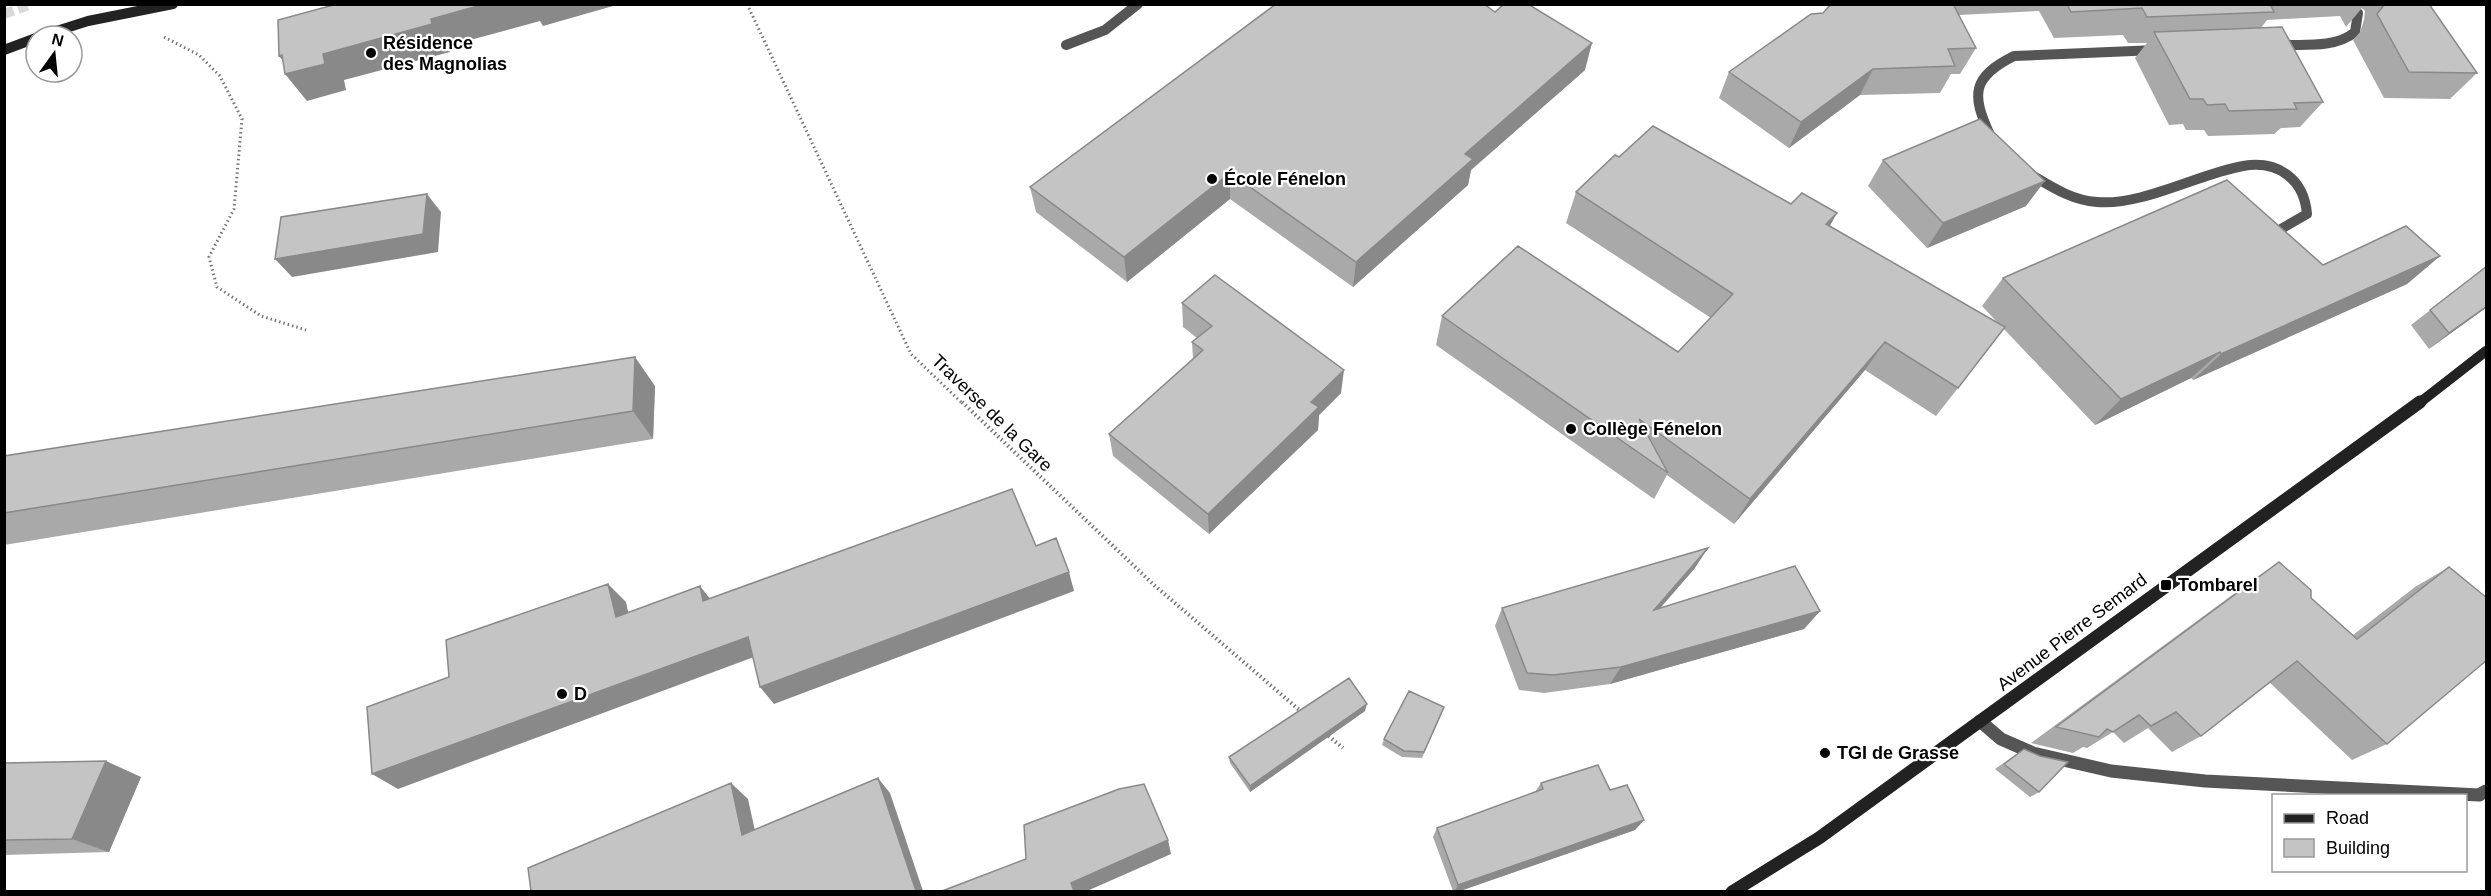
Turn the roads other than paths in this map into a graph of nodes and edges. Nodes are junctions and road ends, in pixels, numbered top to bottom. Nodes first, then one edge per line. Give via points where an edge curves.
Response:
1 (173, 4) edge
2 (1138, 4) edge
3 (2358, 13) dead end
4 (79, 24) edge
5 (24, 42) edge
6 (1066, 45) dead end
7 (2262, 45) edge
8 (2167, 49) edge
9 (4, 50) edge
10 (1998, 147) edge
11 (2020, 167) edge
12 (2255, 243) edge
13 (2487, 351) edge
14 (1980, 721) junction
15 (2487, 791) edge
16 (2461, 794) edge
17 (2467, 794) edge
18 (1732, 891) edge

1 - 4 main road
2 - 6 street via 1116,25 1094,38
3 - 7 street via 2355,32 2348,39
5 - 9 main road
8 - 10 street via 2026,55 1994,65 1980,80 1976,97 1981,118
11 - 12 street via 2065,195 2097,202 2123,201 2245,166 2266,167 2302,186 2307,214
13 - 14 main road, Avenue Pierre Semard
14 - 16 street via 2001,739 2033,753 2111,771
14 - 18 main road, Avenue Pierre Semard via 1819,838
15 - 17 street

